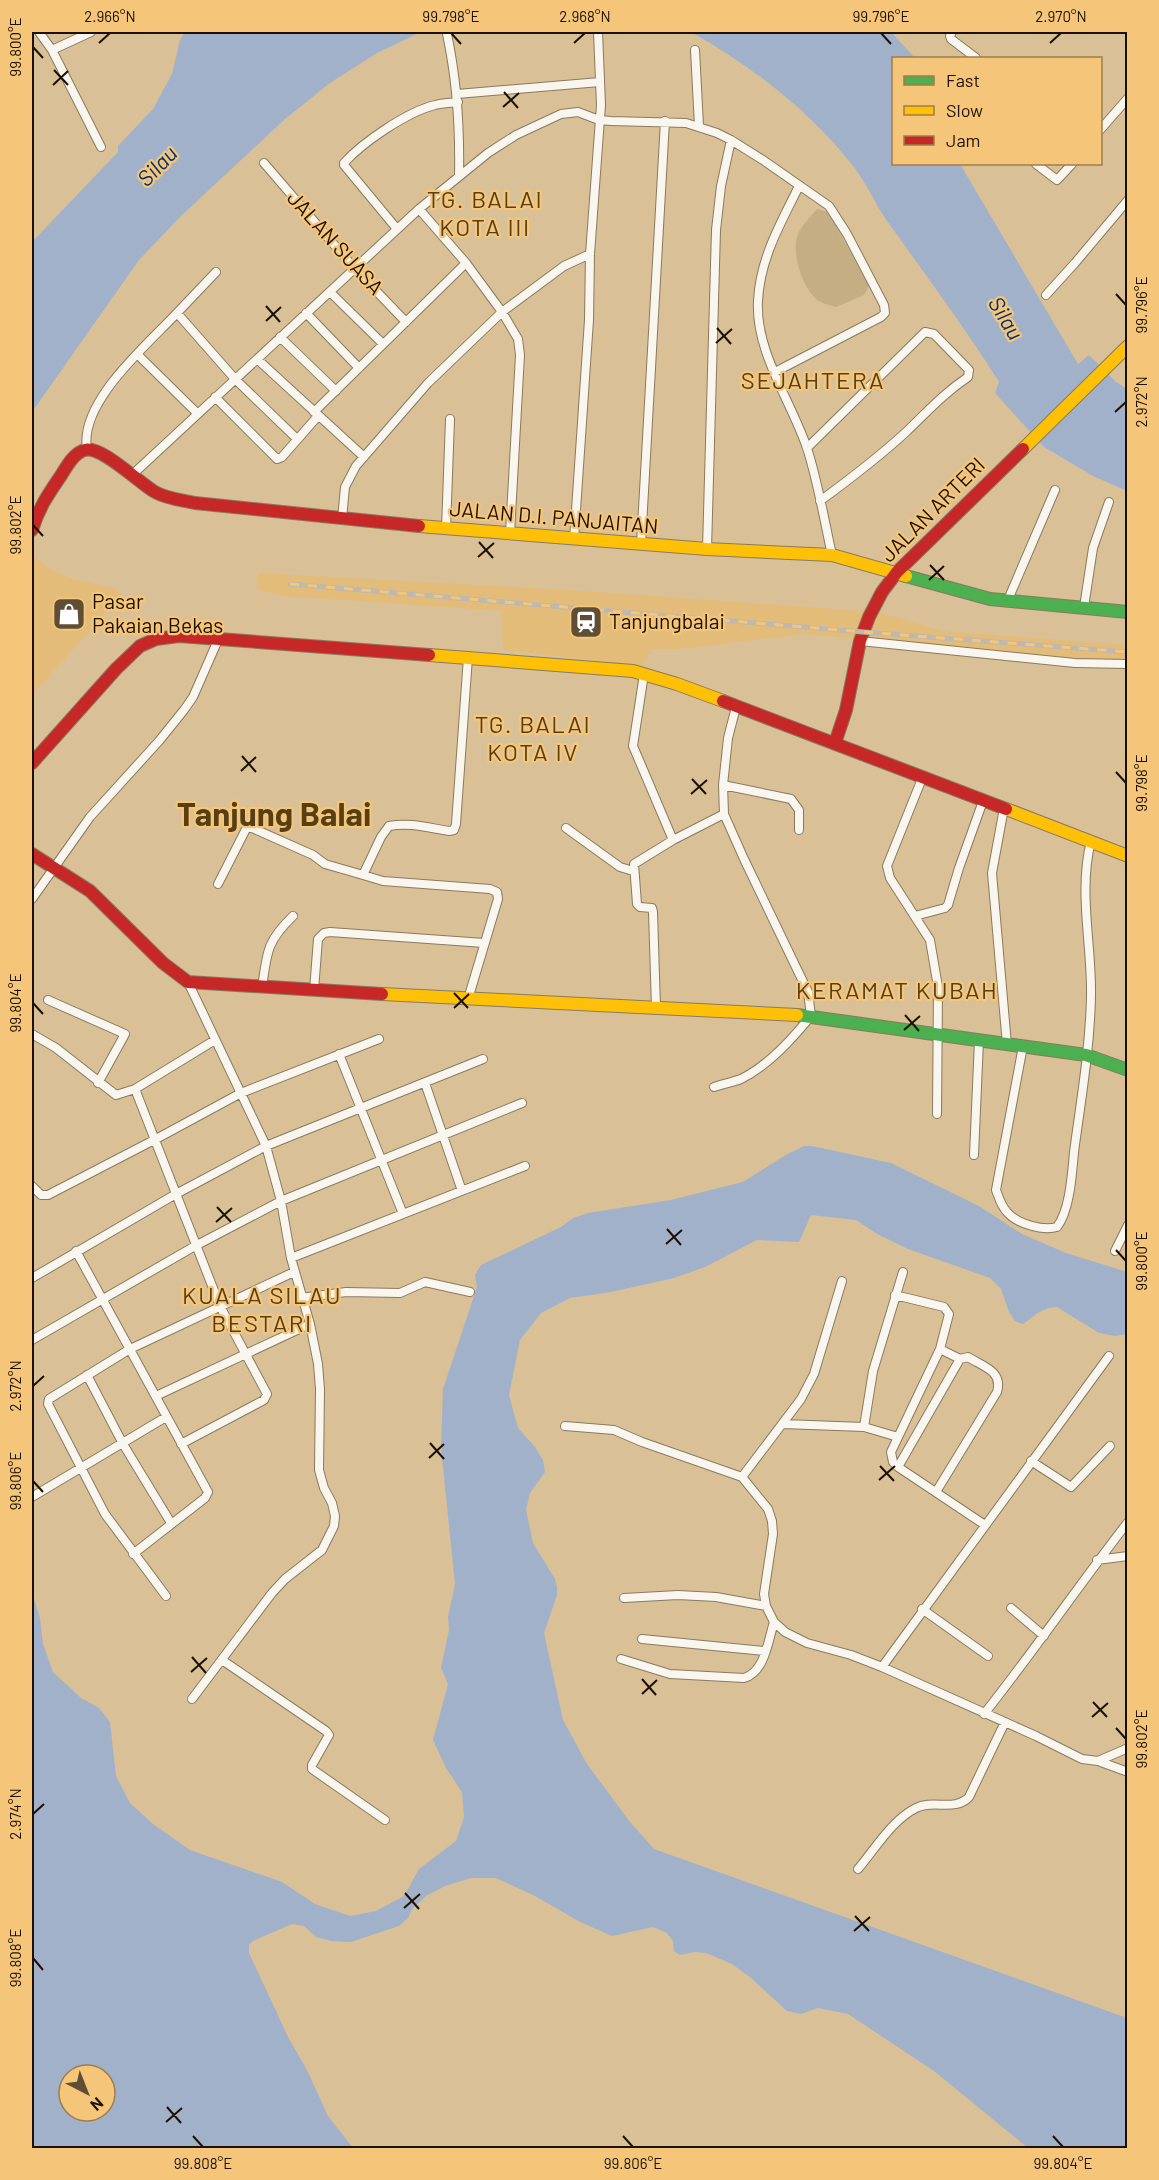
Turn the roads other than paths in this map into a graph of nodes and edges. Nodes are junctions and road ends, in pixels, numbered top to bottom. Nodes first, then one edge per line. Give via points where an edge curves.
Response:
1 (39, 32) edge
2 (91, 32) edge
3 (598, 32) edge
4 (952, 32) edge
5 (447, 33) dead end
6 (52, 50) junction
7 (695, 50) dead end
8 (975, 57) edge
9 (600, 82) junction
10 (458, 98) junction
11 (1128, 98) edge
12 (599, 120) junction
13 (665, 121) junction
14 (699, 126) junction
15 (1102, 129) edge
16 (731, 140) junction
17 (101, 147) dead end
18 (264, 163) dead end
19 (1037, 165) edge
20 (1071, 165) edge
21 (459, 175) junction
22 (799, 186) junction
23 (1128, 200) edge
24 (419, 209) junction
25 (397, 229) junction
26 (590, 254) junction
27 (466, 263) junction
28 (355, 269) junction
29 (216, 272) dead end
30 (330, 291) junction
31 (1046, 295) dead end
32 (502, 312) junction
33 (177, 313) junction
34 (306, 314) junction
35 (406, 321) junction
36 (280, 337) junction
37 (383, 344) junction
38 (1128, 346) edge
39 (137, 354) junction
40 (257, 359) junction
41 (359, 368) junction
42 (775, 372) junction
43 (235, 379) junction
44 (336, 391) junction
45 (215, 397) junction
46 (198, 414) junction
47 (316, 414) junction
48 (450, 419) dead end
49 (297, 439) junction
50 (807, 448) junction
51 (87, 449) junction
52 (364, 457) junction
53 (132, 475) junction
54 (1055, 490) dead end
55 (820, 501) junction
56 (1109, 502) dead end
57 (342, 519) junction
58 (446, 529) junction
59 (32, 530) edge
60 (510, 533) junction
61 (574, 539) junction
62 (642, 544) junction
63 (707, 549) junction
64 (832, 555) junction
65 (897, 572) junction
66 (1007, 602) junction
67 (1084, 607) junction
68 (1128, 612) edge
69 (218, 640) junction
70 (860, 641) junction
71 (468, 657) junction
72 (1128, 664) edge
73 (644, 674) junction
74 (736, 707) junction
75 (834, 742) junction
76 (32, 762) edge
77 (923, 776) junction
78 (723, 785) junction
79 (983, 801) junction
80 (1004, 808) junction
81 (724, 814) junction
82 (566, 828) dead end
83 (799, 830) dead end
84 (673, 840) junction
85 (1090, 840) junction
86 (32, 854) edge
87 (1128, 856) edge
88 (53, 868) junction
89 (633, 871) junction
90 (363, 875) junction
91 (218, 884) dead end
92 (32, 899) edge
93 (292, 916) dead end
94 (915, 916) junction
95 (484, 943) junction
96 (188, 982) junction
97 (262, 988) junction
98 (314, 990) junction
99 (468, 999) junction
100 (48, 1000) dead end
101 (656, 1008) junction
102 (811, 1016) junction
103 (32, 1034) edge
104 (938, 1035) junction
105 (379, 1039) dead end
106 (215, 1040) junction
107 (979, 1040) junction
108 (1007, 1045) junction
109 (1023, 1046) junction
110 (339, 1054) junction
111 (1086, 1056) junction
112 (483, 1059) dead end
113 (1128, 1070) edge
114 (98, 1083) junction
115 (425, 1083) junction
116 (714, 1087) dead end
117 (135, 1089) junction
118 (241, 1093) junction
119 (522, 1103) dead end
120 (361, 1107) junction
121 (937, 1114) dead end
122 (443, 1136) junction
123 (156, 1139) junction
124 (266, 1146) junction
125 (975, 1155) dead end
126 (382, 1160) junction
127 (525, 1166) dead end
128 (32, 1186) edge
129 (462, 1191) junction
130 (176, 1194) junction
131 (281, 1201) junction
132 (403, 1214) junction
133 (1128, 1225) edge
134 (195, 1246) junction
135 (76, 1251) junction
136 (1115, 1251) dead end
137 (291, 1258) junction
138 (294, 1272) junction
139 (903, 1272) dead end
140 (32, 1278) edge
141 (842, 1281) dead end
142 (470, 1292) dead end
143 (895, 1295) junction
144 (301, 1298) junction
145 (104, 1299) junction
146 (220, 1306) junction
147 (310, 1324) junction
148 (32, 1340) edge
149 (130, 1348) junction
150 (940, 1349) junction
151 (246, 1352) junction
152 (1108, 1356) dead end
153 (960, 1359) junction
154 (87, 1375) junction
155 (156, 1396) junction
156 (166, 1417) junction
157 (783, 1424) junction
158 (565, 1426) dead end
159 (864, 1427) junction
160 (898, 1437) junction
161 (123, 1444) junction
162 (182, 1444) junction
163 (1110, 1446) dead end
164 (1031, 1461) junction
165 (898, 1467) junction
166 (80, 1469) junction
167 (742, 1477) junction
168 (936, 1492) junction
169 (32, 1497) edge
170 (1128, 1522) edge
171 (171, 1523) junction
172 (985, 1525) junction
173 (133, 1554) junction
174 (1128, 1556) edge
175 (1097, 1560) junction
176 (166, 1596) dead end
177 (624, 1598) dead end
178 (766, 1606) junction
179 (1011, 1608) dead end
180 (922, 1609) junction
181 (774, 1623) junction
182 (1044, 1636) junction
183 (642, 1639) dead end
184 (765, 1651) junction
185 (988, 1656) dead end
186 (621, 1659) dead end
187 (222, 1660) junction
188 (882, 1667) junction
189 (192, 1699) dead end
190 (984, 1714) junction
191 (1005, 1722) junction
192 (1128, 1748) edge
193 (1098, 1761) junction
194 (1128, 1772) edge
195 (385, 1820) dead end
196 (858, 1869) dead end

1 - 6 street
2 - 6 street
3 - 9 street
4 - 8 street via 951,39
5 - 10 street
6 - 17 street
7 - 14 street
9 - 10 street
9 - 12 street
10 - 21 street
10 - 25 street via 376,134 344,162
11 - 15 street
12 - 13 street
12 - 21 street via 578,112 561,114 516,135
12 - 26 street
13 - 14 street
13 - 62 street
14 - 16 street
16 - 22 street
16 - 63 street via 716,230
18 - 28 street, JALAN SUASA
19 - 20 street via 1058,180
21 - 24 street
22 - 42 street via 768,249 758,302 762,338
22 - 42 street via 836,215 886,309 881,317
23 - 31 street
24 - 25 street
24 - 27 street
25 - 28 street
26 - 32 street via 564,266
26 - 61 street
27 - 32 street
27 - 35 street
28 - 30 street
28 - 35 street, JALAN SUASA
29 - 33 street
30 - 34 street
30 - 37 street
32 - 52 street via 428,383
32 - 60 street via 520,345
33 - 39 street
33 - 43 street
34 - 36 street
34 - 41 street
35 - 37 street
36 - 40 street
36 - 44 street
37 - 41 street
38 - 65 main road, JALAN ARTERI
39 - 46 street
39 - 51 street via 118,374 89,421 85,432
40 - 43 street
40 - 47 street
41 - 44 street
42 - 50 street
43 - 45 street
43 - 49 street
44 - 47 street
45 - 46 street
45 - 49 street via 277,459
46 - 53 street
47 - 49 street
47 - 52 street
48 - 58 street
50 - 55 street
50 - 55 street via 925,332 934,334 969,370 968,377 870,464
51 - 53 main road, JALAN D.I. PANJAITAN via 99,452
51 - 59 main road via 70,462 52,488 39,508
52 - 57 street via 345,487
53 - 57 main road, JALAN D.I. PANJAITAN via 155,492 186,501
54 - 66 street
55 - 64 street
56 - 67 street via 1093,548
57 - 58 main road, JALAN D.I. PANJAITAN
58 - 60 main road, JALAN D.I. PANJAITAN
60 - 61 main road, JALAN D.I. PANJAITAN
61 - 62 main road, JALAN D.I. PANJAITAN
62 - 63 main road, JALAN D.I. PANJAITAN
63 - 64 main road, JALAN D.I. PANJAITAN
64 - 65 main road, JALAN D.I. PANJAITAN
65 - 66 main road, JALAN D.I. PANJAITAN
65 - 70 main road, JALAN ARTERI via 882,592
66 - 67 main road, JALAN D.I. PANJAITAN
67 - 68 main road, JALAN D.I. PANJAITAN
69 - 71 main road
69 - 76 main road via 179,636 140,646
69 - 88 street via 193,697 180,716 104,800
70 - 72 street via 1076,663
70 - 75 main road, JALAN ARTERI via 846,710
71 - 73 main road
71 - 90 street via 454,830 389,826
73 - 74 main road
73 - 84 street via 633,746
74 - 75 main road
74 - 78 street
75 - 77 main road
77 - 79 main road
77 - 94 street via 887,866 890,878
78 - 81 street
78 - 83 street via 791,799 799,810
79 - 80 main road
79 - 94 street via 948,905
80 - 85 main road
80 - 108 street via 992,873
81 - 84 street
81 - 102 street via 808,992
82 - 89 street via 620,867
84 - 89 street via 634,864
85 - 87 main road
85 - 111 street via 1084,878 1091,995
86 - 88 main road
88 - 92 street
88 - 96 main road via 95,895 172,972
89 - 101 street via 637,904 652,908 653,912
90 - 91 street via 325,864 250,828
90 - 95 street via 383,881 457,885 497,892
93 - 97 street via 271,940
94 - 104 street via 930,940 938,987
95 - 98 street via 324,933 318,939
95 - 99 street
96 - 97 main road
96 - 106 street
97 - 98 main road
98 - 99 main road
99 - 101 main road
100 - 114 street via 125,1034
101 - 102 main road
102 - 104 main road
102 - 116 street via 765,1063 741,1079
103 - 114 street via 56,1048
104 - 107 main road
104 - 121 street
105 - 110 street
106 - 117 street
106 - 118 street
107 - 108 main road
107 - 125 street
108 - 109 main road
109 - 111 main road
109 - 111 street via 996,1190 1011,1217 1049,1229 1058,1227 1063,1220
110 - 118 street
110 - 120 street
111 - 113 main road
112 - 115 street
114 - 117 street via 116,1095
115 - 120 street
115 - 122 street
117 - 123 street
118 - 123 street
118 - 124 street
119 - 122 street
120 - 124 street
120 - 126 street
122 - 126 street
122 - 129 street
123 - 128 street via 48,1195 41,1195
123 - 130 street
124 - 130 street
124 - 131 street
126 - 131 street
126 - 132 street
127 - 129 street
129 - 132 street
130 - 134 street
130 - 135 street
131 - 134 street
131 - 137 street
132 - 137 street
133 - 136 street
134 - 145 street
134 - 146 street
135 - 140 street
135 - 145 street
137 - 138 street
138 - 144 street
138 - 146 street
139 - 143 street
141 - 157 street via 814,1374
142 - 144 street via 425,1282 400,1293 346,1292
143 - 150 street via 946,1309 949,1314
143 - 159 street via 872,1376
144 - 147 street
145 - 148 street
145 - 149 street
146 - 149 street
146 - 151 street
147 - 151 street
147 - 187 street via 320,1389 319,1470 332,1503 334,1526 322,1550 272,1593
149 - 154 street
149 - 155 street
150 - 153 street
150 - 160 street
151 - 155 street
151 - 162 street via 266,1398
152 - 164 street
153 - 165 street
153 - 168 street via 968,1358 996,1374 999,1383 993,1401
154 - 161 street
154 - 166 street via 49,1399 48,1404
155 - 156 street
156 - 161 street
156 - 162 street
157 - 159 street
157 - 167 street
158 - 167 street via 614,1430
159 - 160 street
160 - 165 street via 891,1452
161 - 166 street
161 - 171 street
162 - 171 street via 207,1494
163 - 164 street via 1071,1487
164 - 172 street
165 - 168 street
166 - 169 street
166 - 173 street
167 - 178 street via 768,1509 772,1521
168 - 172 street
170 - 175 street
171 - 173 street
172 - 180 street
173 - 176 street
174 - 175 street
175 - 182 street
177 - 178 street via 716,1597
178 - 181 street
179 - 182 street
180 - 185 street
180 - 188 street
181 - 184 street
181 - 188 street via 807,1643
182 - 190 street
183 - 184 street
184 - 186 street via 758,1669 744,1678 670,1674
187 - 189 street
187 - 195 street via 326,1731 327,1740 312,1769
188 - 190 street
190 - 191 street
191 - 193 street via 1083,1759
191 - 196 street via 969,1797 961,1804 919,1806 900,1819
192 - 193 street
193 - 194 street

